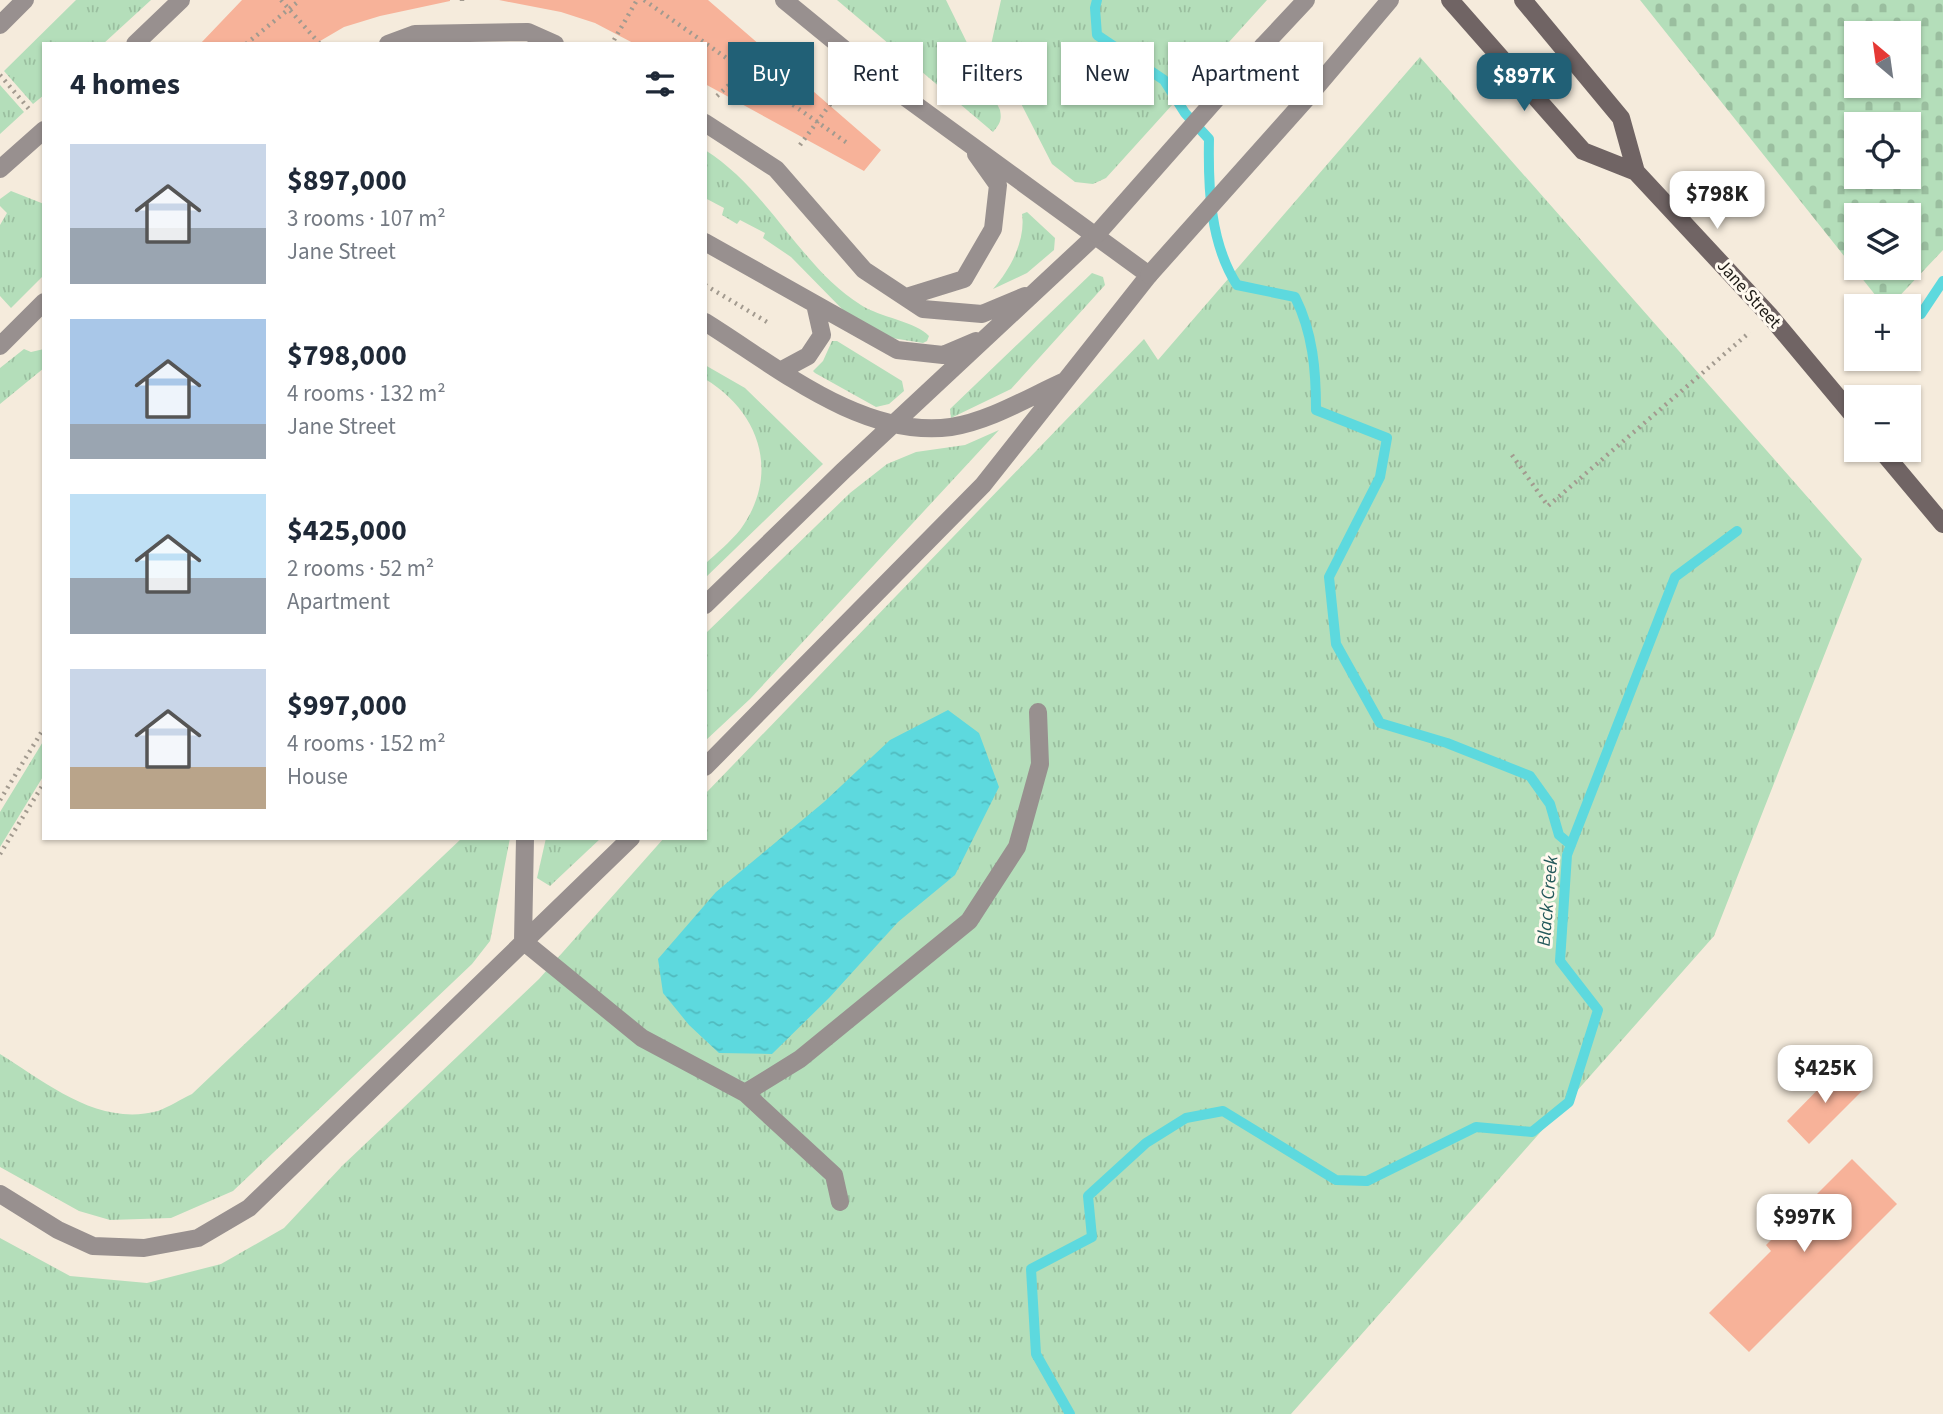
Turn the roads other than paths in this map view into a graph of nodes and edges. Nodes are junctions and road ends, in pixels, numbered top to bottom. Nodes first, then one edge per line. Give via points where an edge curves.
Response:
1 (25, 0) edge
2 (181, 0) edge
3 (784, 0) edge
4 (1306, 0) edge
5 (1390, 0) edge
6 (1450, 0) edge
7 (1523, 0) edge
8 (0, 25) edge
9 (137, 42) edge
10 (393, 42) edge
11 (550, 42) edge
12 (39, 123) edge
13 (707, 124) edge
14 (967, 140) junction
15 (0, 169) edge
16 (1636, 172) junction
17 (1097, 234) junction
18 (707, 243) edge
19 (1149, 275) junction
20 (1035, 292) junction
21 (906, 297) junction
22 (42, 304) edge
23 (816, 304) junction
24 (707, 323) edge
25 (989, 335) junction
26 (0, 346) edge
27 (782, 370) junction
28 (1068, 379) junction
29 (1844, 404) edge
30 (893, 425) junction
31 (1891, 462) edge
32 (1943, 524) edge
33 (707, 603) edge
34 (1038, 712) dead end
35 (707, 766) edge
36 (525, 840) edge
37 (629, 840) edge
38 (523, 941) junction
39 (746, 1093) junction
40 (0, 1194) edge
41 (840, 1202) dead end

1 - 8 lane
2 - 9 lane
3 - 14 lane
4 - 17 lane, bridge
5 - 19 lane, bridge
6 - 16 main road, Jane Street via 1583,151
7 - 16 main road, Jane Street via 1621,118
10 - 11 lane via 415,34 528,32
12 - 15 lane
13 - 21 lane via 776,169 864,270
14 - 17 lane via 1063,214
14 - 21 lane via 998,185 993,229 964,279
16 - 29 main road, Jane Street via 1770,316
17 - 19 lane
17 - 20 lane
18 - 23 lane
19 - 28 lane
20 - 21 lane via 982,314 923,309
20 - 25 lane
22 - 26 lane
23 - 25 lane via 897,349 943,355
23 - 27 lane via 822,335 808,356
24 - 27 lane
25 - 30 lane
27 - 30 lane via 823,398
28 - 30 lane via 951,427
28 - 35 lane via 982,485
30 - 33 lane
31 - 32 main road
34 - 39 lane via 1040,764 1017,847 969,921 800,1059
36 - 38 lane
37 - 38 lane
38 - 39 lane via 642,1038
38 - 40 lane via 249,1208 198,1238 144,1248 93,1246
39 - 41 lane via 834,1175

